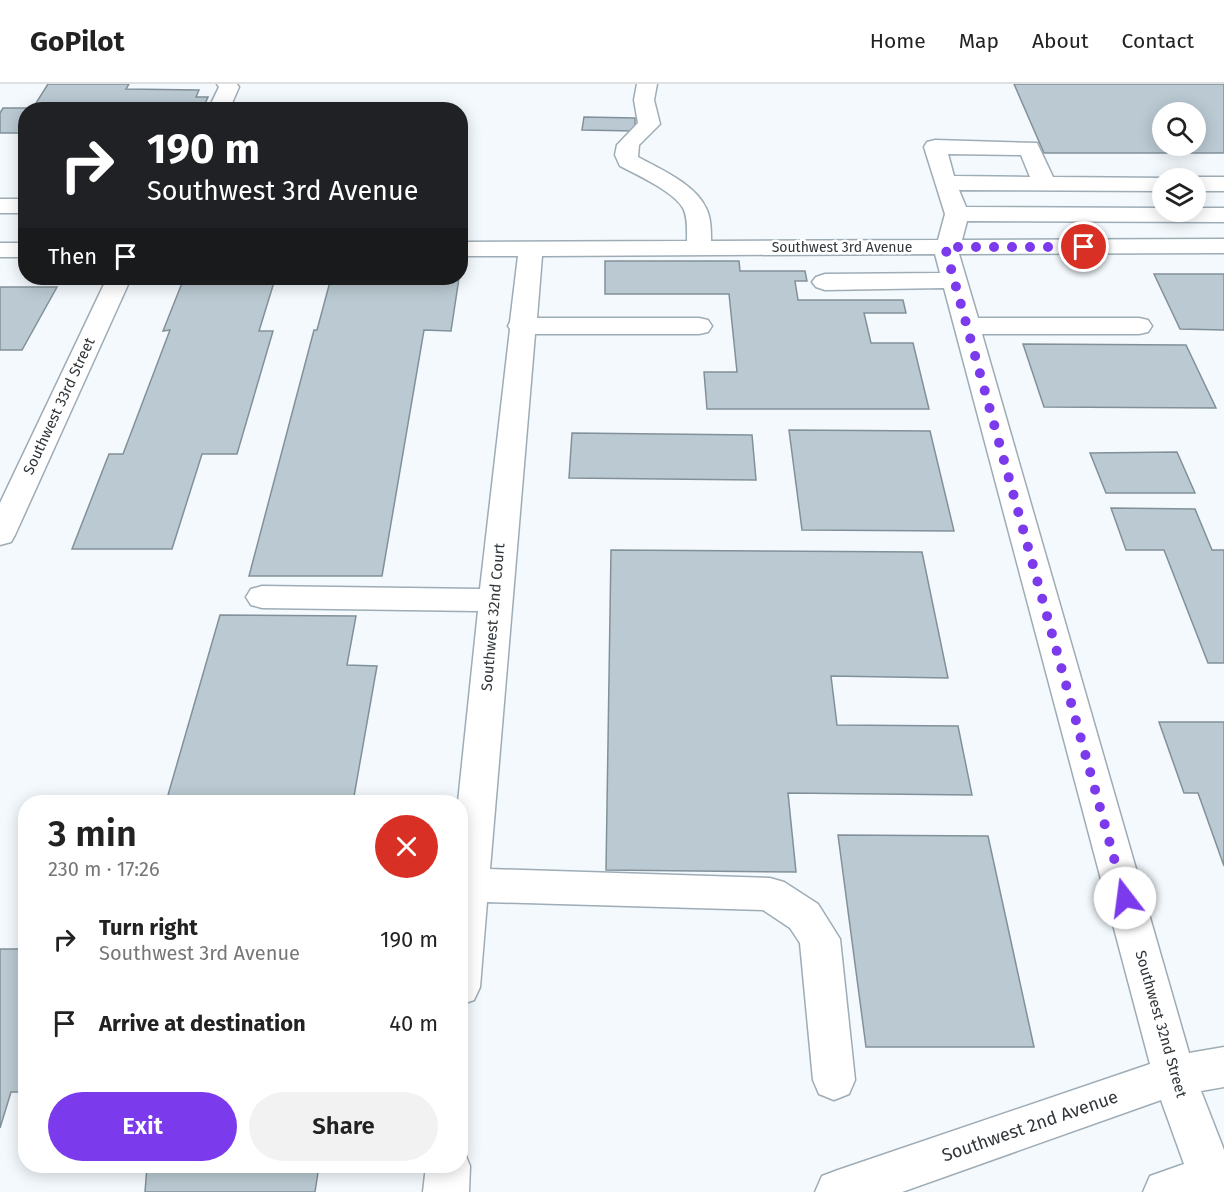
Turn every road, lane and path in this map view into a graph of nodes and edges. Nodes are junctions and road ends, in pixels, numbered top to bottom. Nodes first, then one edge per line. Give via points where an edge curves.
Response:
1 (227, 84) edge
2 (647, 84) edge
3 (221, 102) edge
4 (945, 183) junction
5 (1044, 183) junction
6 (1152, 184) edge
7 (1206, 184) edge
8 (1224, 184) edge
9 (0, 206) edge
10 (18, 206) edge
11 (957, 214) junction
12 (1224, 215) edge
13 (1224, 246) edge
14 (945, 247) junction
15 (531, 248) junction
16 (699, 248) junction
17 (468, 249) edge
18 (0, 250) edge
19 (18, 250) edge
20 (954, 280) junction
21 (825, 282) dead end
22 (115, 285) edge
23 (521, 326) junction
24 (967, 326) junction
25 (1139, 326) dead end
26 (699, 327) dead end
27 (0, 535) edge
28 (262, 597) dead end
29 (495, 600) junction
30 (468, 885) joint
31 (1224, 1067) edge
32 (1174, 1076) junction
33 (834, 1080) dead end
34 (447, 1173) edge
35 (1217, 1174) edge
36 (446, 1192) edge
37 (838, 1192) edge
38 (1166, 1192) edge

1 - 3 street
2 - 16 street via 644,100 649,124 626,145 624,152 628,161 694,204
4 - 5 street
4 - 5 street via 935,147 1029,148
4 - 11 street
5 - 6 street
7 - 8 street
9 - 10 street
11 - 12 street
11 - 14 street
13 - 14 street, Southwest 3rd Avenue
14 - 16 street, Southwest 3rd Avenue
14 - 20 street, Southwest 32nd Street
15 - 16 street, Southwest 3rd Avenue
15 - 17 street, Southwest 3rd Avenue
15 - 23 street, Southwest 32nd Court
18 - 19 street
20 - 21 street
20 - 24 street, Southwest 32nd Street
22 - 27 street, Southwest 33rd Street
23 - 26 street
23 - 29 street, Southwest 32nd Court
24 - 25 street
24 - 32 street, Southwest 32nd Street
28 - 29 street
29 - 30 street, Southwest 32nd Court
30 - 33 street via 771,894 804,916 820,939
31 - 32 street, Southwest 2nd Avenue
32 - 35 street, Southwest 32nd Street
32 - 37 street, Southwest 2nd Avenue
34 - 36 street
35 - 38 street

